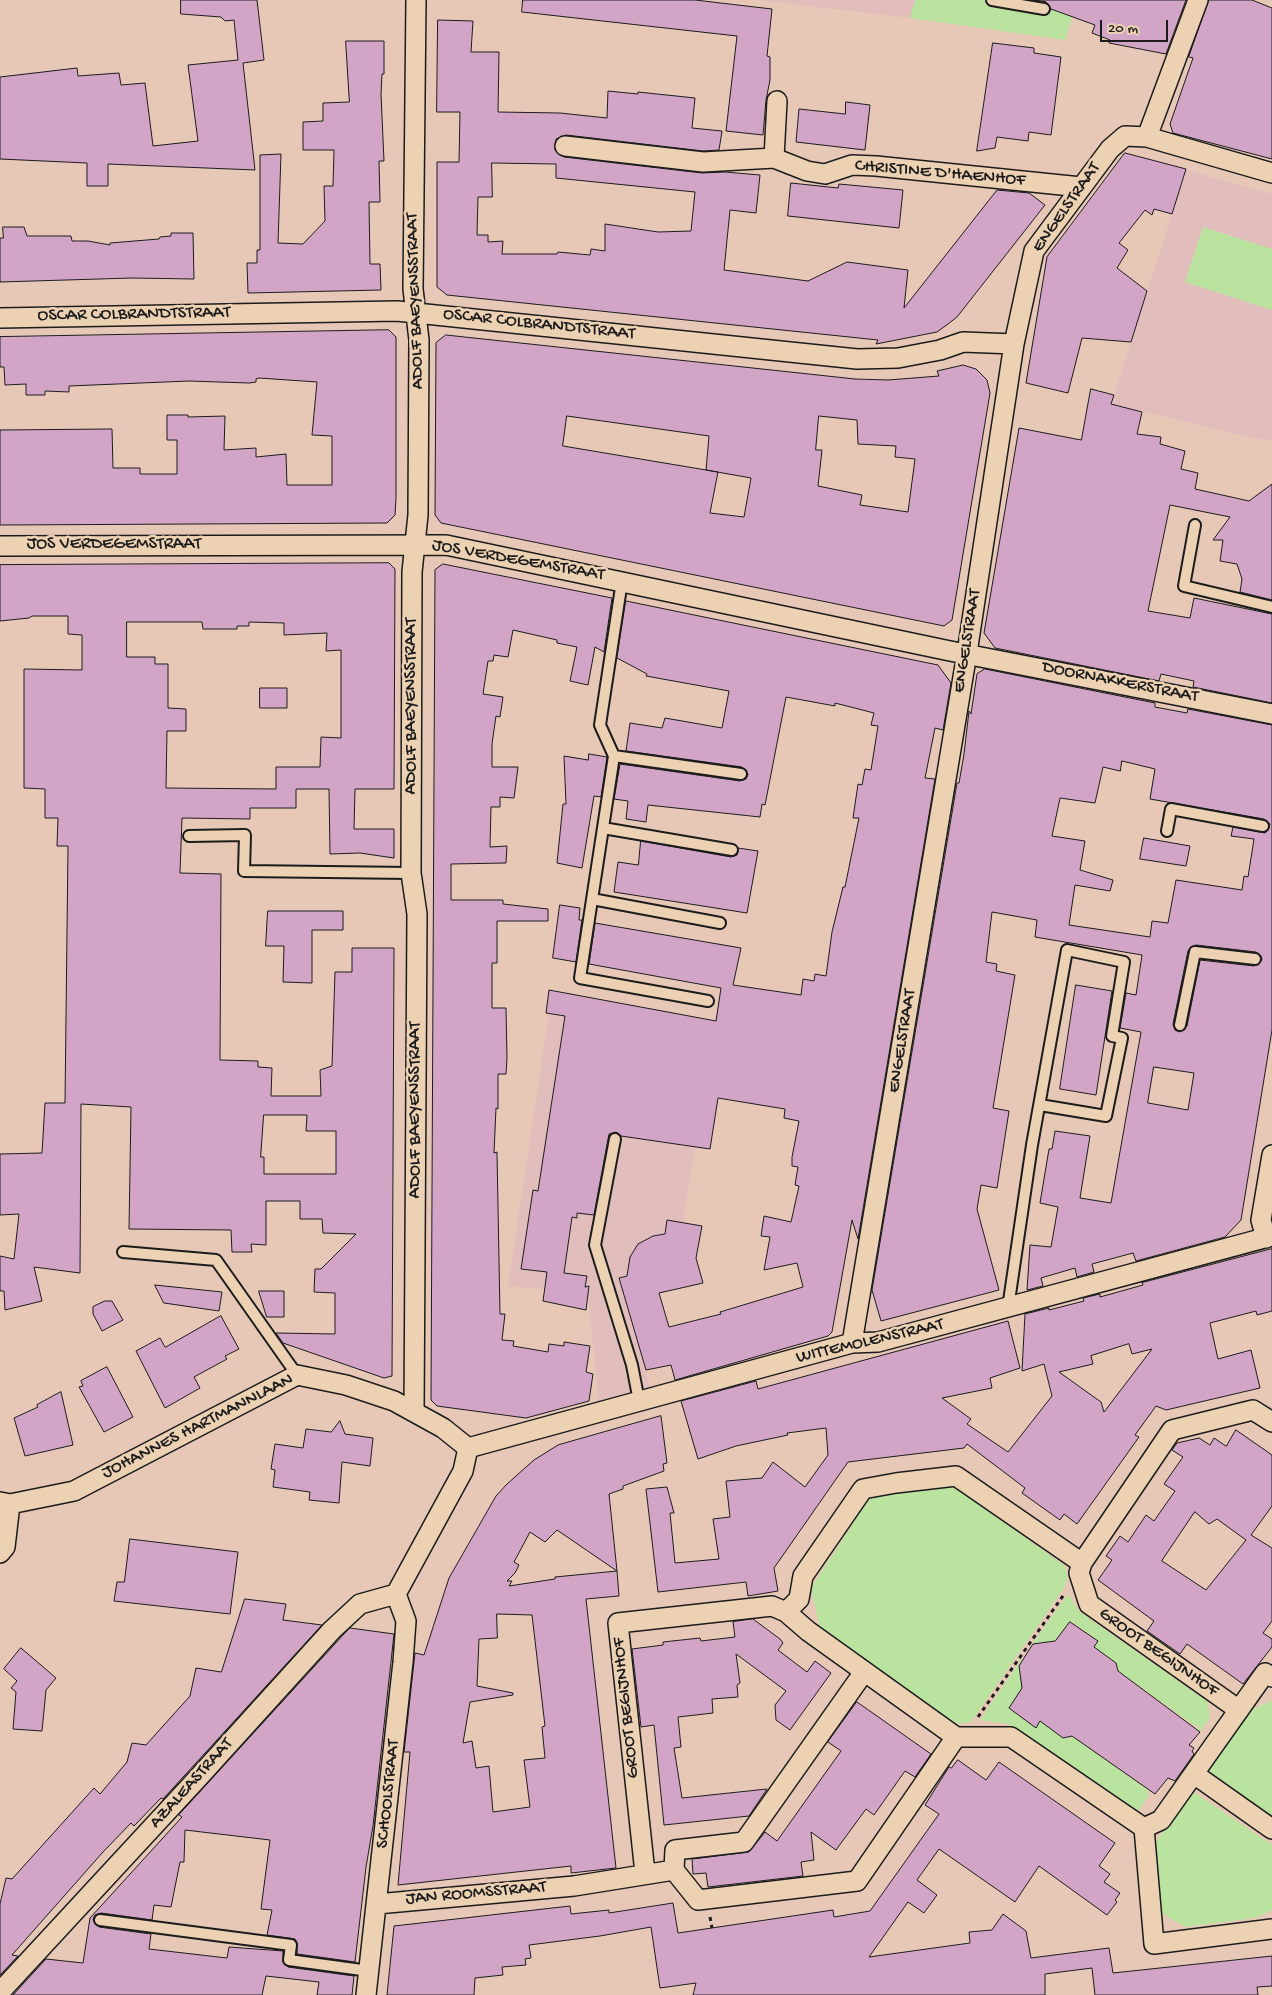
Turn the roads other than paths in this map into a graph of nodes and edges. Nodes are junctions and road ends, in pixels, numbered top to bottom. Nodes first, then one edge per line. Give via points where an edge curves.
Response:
1 (416, 0) edge
2 (992, 0) edge
3 (1198, 0) edge
4 (1044, 9) dead end
5 (777, 101) dead end
6 (1147, 137) junction
7 (566, 146) dead end
8 (774, 158) junction
9 (1272, 173) edge
10 (1081, 187) junction
11 (416, 312) junction
12 (0, 318) edge
13 (1014, 344) junction
14 (1196, 525) dead end
15 (414, 544) junction
16 (0, 546) edge
17 (622, 581) junction
18 (1272, 607) edge
19 (967, 653) junction
20 (1272, 714) edge
21 (614, 756) junction
22 (741, 774) dead end
23 (1263, 826) dead end
24 (603, 828) junction
25 (1167, 831) dead end
26 (189, 836) dead end
27 (732, 850) dead end
28 (411, 873) junction
29 (592, 899) junction
30 (720, 923) dead end
31 (1255, 958) dead end
32 (708, 1001) dead end
33 (1180, 1025) dead end
34 (1040, 1105) junction
35 (615, 1139) dead end
36 (1272, 1155) edge
37 (1269, 1237) edge
38 (123, 1252) dead end
39 (1008, 1308) junction
40 (852, 1343) junction
41 (297, 1375) junction
42 (639, 1401) junction
43 (414, 1412) junction
44 (1272, 1422) edge
45 (468, 1448) junction
46 (5, 1503) edge
47 (0, 1553) edge
48 (1081, 1568) junction
49 (396, 1594) junction
50 (786, 1612) junction
51 (1270, 1671) edge
52 (864, 1672) junction
53 (1239, 1710) junction
54 (960, 1738) junction
55 (1194, 1774) junction
56 (1144, 1828) junction
57 (1272, 1829) edge
58 (674, 1870) junction
59 (645, 1873) junction
60 (377, 1904) junction
61 (100, 1920) dead end
62 (1272, 1929) edge
63 (369, 1971) junction
64 (0, 1992) edge
65 (366, 1995) edge

1 - 11 street, ADOLF BAEYENSSTRAAT via 413,269
2 - 4 lane
3 - 6 street
5 - 8 street
6 - 9 street
6 - 10 street, ENGELSTRAAT via 1125,136 1110,149
7 - 8 street, CHRISTINE D'HAENHOF via 702,162
8 - 10 street, CHRISTINE D'HAENHOF via 807,171 825,174 843,167 860,166
10 - 13 street, ENGELSTRAAT via 1034,251
11 - 12 street, OSCAR COLBRANDTSTRAAT
11 - 13 street, OSCAR COLBRANDTSTRAAT via 857,359 898,358 963,342
11 - 15 street, ADOLF BAEYENSSTRAAT via 419,340 418,515
13 - 19 street, ENGELSTRAAT
14 - 18 lane via 1184,586
15 - 16 street, JOS VERDEGEMSTRAAT
15 - 17 street, JOS VERDEGEMSTRAAT via 446,545
15 - 28 street, ADOLF BAEYENSSTRAAT
17 - 19 street, JOS VERDEGEMSTRAAT
17 - 21 lane via 600,725
19 - 20 street, DOORNAKKERSTRAAT
19 - 40 street, ENGELSTRAAT
21 - 22 lane
21 - 24 lane
23 - 25 lane via 1171,809
24 - 27 lane
24 - 29 lane
26 - 28 lane via 245,835 244,871
28 - 43 street, ADOLF BAEYENSSTRAAT via 417,914
29 - 30 lane
29 - 32 lane via 580,978
31 - 33 lane via 1195,952
34 - 34 lane via 1067,950 1124,962 1112,1036 1122,1038 1106,1116
34 - 39 lane
35 - 42 lane via 595,1245 632,1365
36 - 37 street via 1261,1220
37 - 39 street, WITTEMOLENSTRAAT
38 - 41 lane via 216,1260
39 - 40 street, WITTEMOLENSTRAAT via 878,1342
40 - 42 street, WITTEMOLENSTRAAT
41 - 43 street, JOHANNES HARTMANNLAAN via 346,1385 394,1401
41 - 46 street, JOHANNES HARTMANNLAAN via 74,1491
42 - 45 street, WITTEMOLENSTRAAT
43 - 45 street, JOHANNES HARTMANNLAAN via 443,1428
44 - 48 street via 1253,1410 1172,1430
45 - 49 street via 463,1471
46 - 47 street, JOHANNES HARTMANNLAAN via 5,1547
48 - 50 street via 956,1476 896,1483 863,1489 803,1576 799,1599
48 - 53 street, GROOT BEGIJNHOF via 1089,1604
49 - 60 street, SCHOOLSTRAAT via 406,1621
49 - 64 street, AZALEASTRAAT via 360,1604 332,1630
50 - 52 street, GROOT BEGIJNHOF
50 - 59 street, GROOT BEGIJNHOF via 772,1606 618,1623
51 - 53 street
52 - 54 street, GROOT BEGIJNHOF
52 - 58 street via 744,1842 675,1850
53 - 55 street
54 - 56 street via 1010,1737
54 - 58 street via 857,1881 698,1900
55 - 56 street via 1160,1820
55 - 57 street
56 - 62 street via 1154,1944
58 - 59 street
59 - 60 street, JAN ROOMSSTRAAT via 574,1886
60 - 63 street, SCHOOLSTRAAT
61 - 63 lane via 291,1946 289,1960
63 - 65 street, SCHOOLSTRAAT

